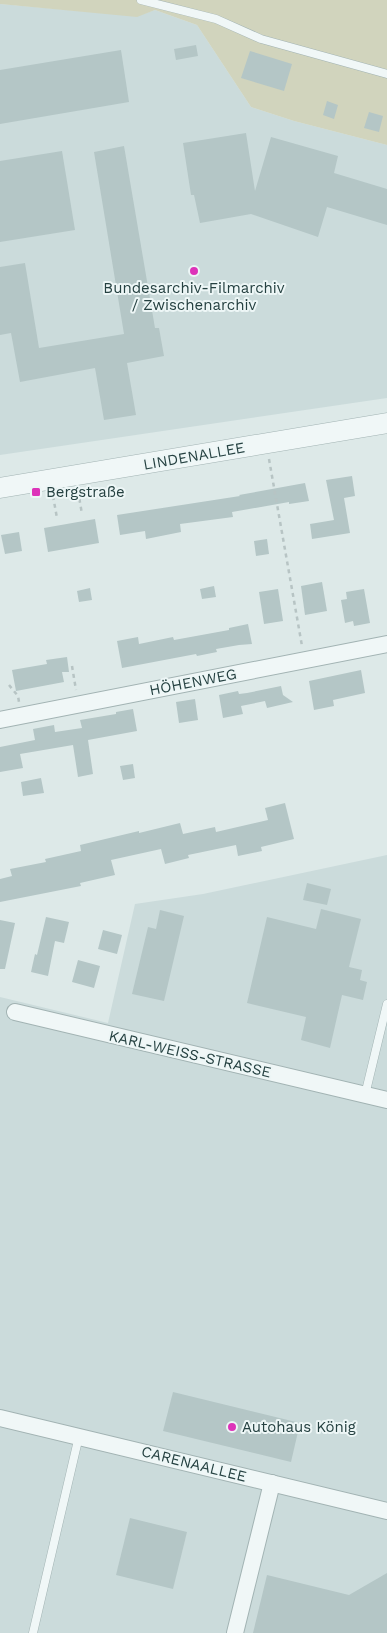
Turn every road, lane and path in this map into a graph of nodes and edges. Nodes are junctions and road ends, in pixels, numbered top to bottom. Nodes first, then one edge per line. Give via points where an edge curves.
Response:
1 (140, 0) edge
2 (387, 74) edge
3 (387, 423) edge
4 (269, 458) dead end
5 (0, 488) edge
6 (78, 490) dead end
7 (53, 494) dead end
8 (82, 514) dead end
9 (56, 518) dead end
10 (387, 644) edge
11 (304, 660) junction
12 (72, 666) dead end
13 (9, 685) dead end
14 (78, 704) junction
15 (21, 716) junction
16 (0, 720) edge
17 (387, 1004) edge
18 (15, 1012) dead end
19 (365, 1095) junction
20 (387, 1100) edge
21 (0, 1418) edge
22 (79, 1436) junction
23 (272, 1483) junction
24 (387, 1510) edge
25 (33, 1633) edge
26 (235, 1633) edge

1 - 2 lane via 216,19 261,40
3 - 5 street, LINDENALLEE
4 - 11 path
6 - 8 path
7 - 9 path
10 - 11 street, HÖHENWEG
11 - 14 street, HÖHENWEG
12 - 14 path
13 - 15 path via 18,696
14 - 15 street, HÖHENWEG
15 - 16 street, HÖHENWEG
17 - 19 lane
18 - 19 street, KARL-WEISS-STRASSE
19 - 20 street, KARL-WEISS-STRASSE
21 - 22 street, CARENAALLEE
22 - 23 street, CARENAALLEE
22 - 25 lane
23 - 24 street, CARENAALLEE
23 - 26 street

